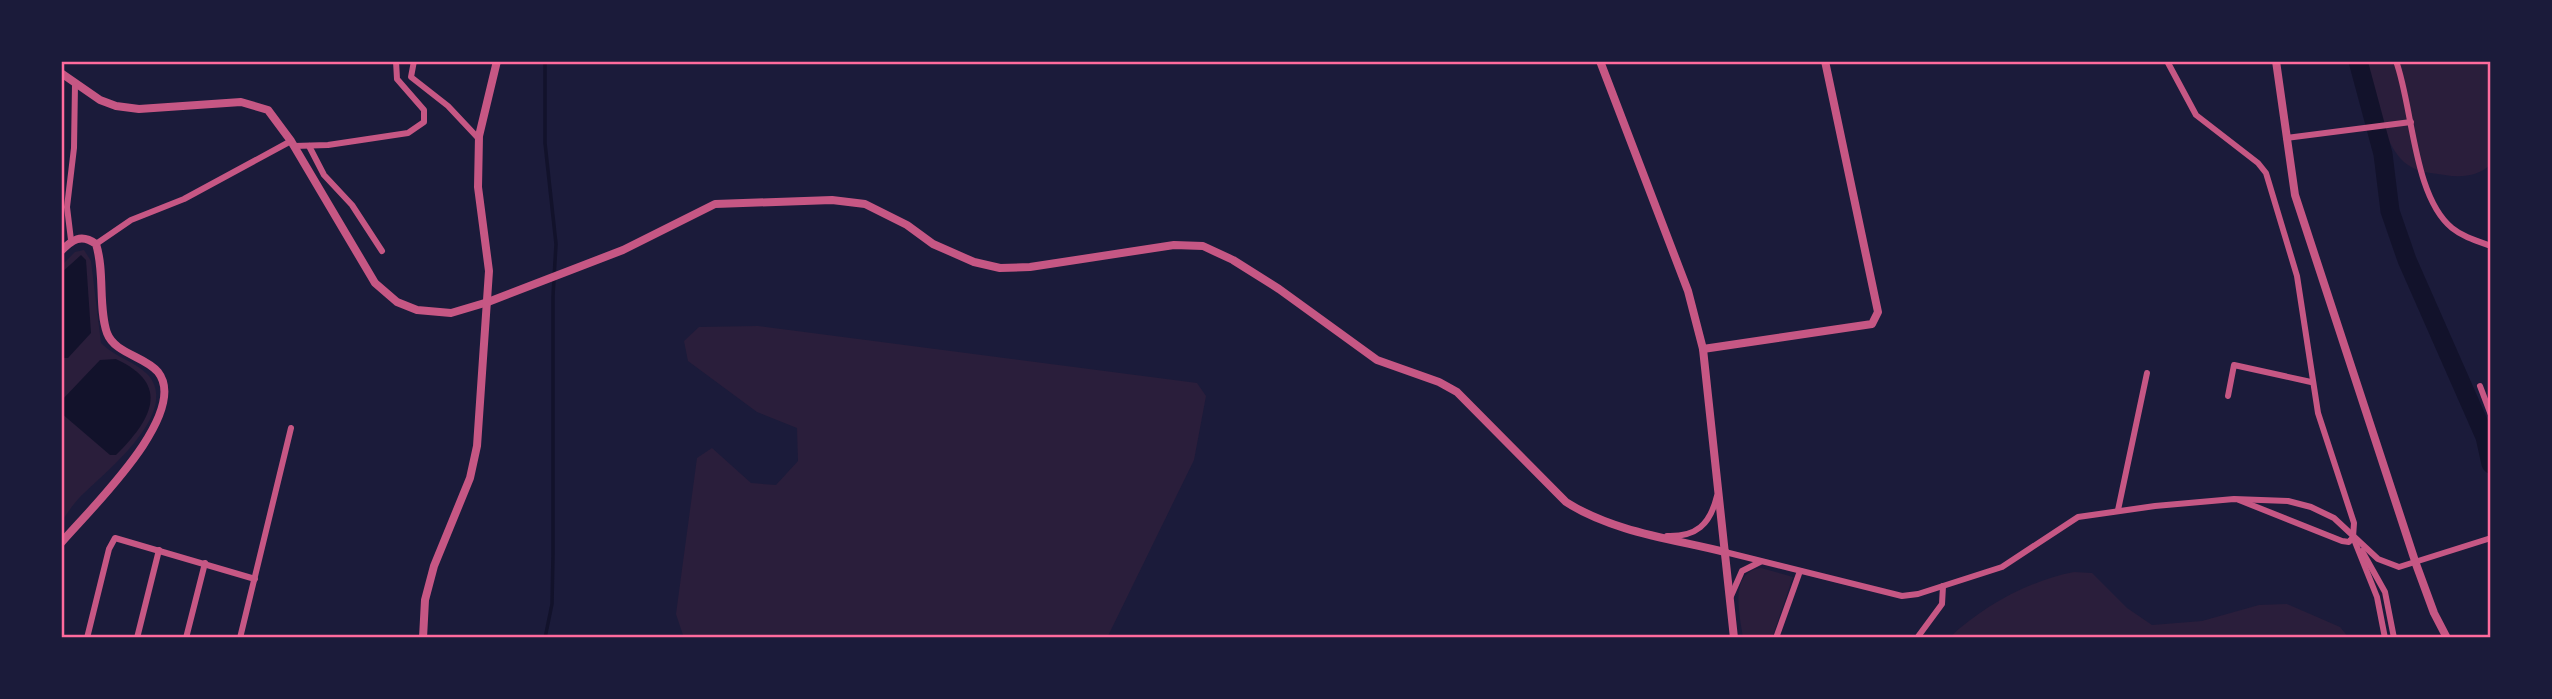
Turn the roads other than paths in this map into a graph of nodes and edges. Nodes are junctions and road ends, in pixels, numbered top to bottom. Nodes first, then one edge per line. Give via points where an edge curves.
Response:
1 (396, 61) edge
2 (414, 61) edge
3 (496, 61) edge
4 (1600, 61) edge
5 (1825, 61) edge
6 (2167, 61) edge
7 (2276, 61) edge
8 (2396, 61) edge
9 (61, 74) edge
10 (75, 84) junction
11 (2411, 122) junction
12 (2286, 138) junction
13 (479, 139) junction
14 (293, 144) junction
15 (309, 146) junction
16 (71, 240) junction
17 (96, 244) junction
18 (2491, 246) edge
19 (61, 251) edge
20 (382, 251) dead end
21 (488, 302) junction
22 (1703, 349) junction
23 (2147, 373) dead end
24 (2311, 382) junction
25 (2480, 386) dead end
26 (2228, 396) dead end
27 (2491, 415) edge
28 (291, 428) dead end
29 (1718, 488) junction
30 (2234, 499) junction
31 (2118, 510) junction
32 (1661, 536) junction
33 (2353, 537) junction
34 (2491, 538) edge
35 (61, 543) edge
36 (159, 550) junction
37 (1726, 552) junction
38 (1765, 562) junction
39 (205, 563) junction
40 (2416, 564) junction
41 (1800, 571) junction
42 (255, 579) junction
43 (1942, 586) junction
44 (1730, 599) junction
45 (87, 638) edge
46 (137, 638) edge
47 (186, 638) edge
48 (240, 638) edge
49 (423, 638) edge
50 (1734, 638) edge
51 (1776, 638) edge
52 (1917, 638) edge
53 (2385, 638) edge
54 (2394, 638) edge
55 (2447, 638) edge

1 - 15 street via 397,79 424,110 419,127 408,133
2 - 13 street via 411,77
3 - 13 street
4 - 22 street via 1688,291
5 - 22 street via 1878,312 1872,324
6 - 24 street via 2196,115 2266,173 2297,276
7 - 12 street
8 - 11 street
9 - 10 street
10 - 14 street via 116,106 139,109 254,105 276,117
10 - 16 street via 67,207
11 - 12 street
11 - 18 street via 2435,206 2450,226
12 - 40 street via 2299,208
13 - 21 street via 478,187 489,271
14 - 15 street
14 - 17 street via 131,220
14 - 21 street via 375,283 388,296 438,314
15 - 20 street via 324,175 352,205
16 - 17 street via 85,238
16 - 19 street
17 - 35 street via 107,334 124,351 158,371 163,408 148,442
21 - 32 street via 622,250 715,204 832,200 865,204 933,244 1000,268 1174,245 1203,247 1279,289 1377,360 1457,392 1566,502 1602,521
21 - 49 street via 477,446 470,478 434,566 425,600
22 - 29 street
23 - 31 street
24 - 26 street via 2234,365
24 - 33 street via 2354,523
25 - 27 street
28 - 42 street
29 - 32 street via 1712,511 1698,532
29 - 37 street
30 - 31 street
30 - 33 street via 2342,541
30 - 33 street via 2288,501 2312,507
31 - 43 street via 2078,517 2002,568
32 - 37 street
33 - 40 street via 2388,565
33 - 53 street via 2377,597
33 - 54 street via 2385,592
34 - 40 street
36 - 39 street
36 - 45 street via 115,538
36 - 46 street
37 - 38 street
37 - 44 street
38 - 41 street
38 - 44 street via 1755,562 1742,571
39 - 42 street
39 - 47 street
40 - 55 street
41 - 43 street via 1902,596
41 - 51 street
42 - 48 street
43 - 52 street via 1942,604
44 - 50 street

